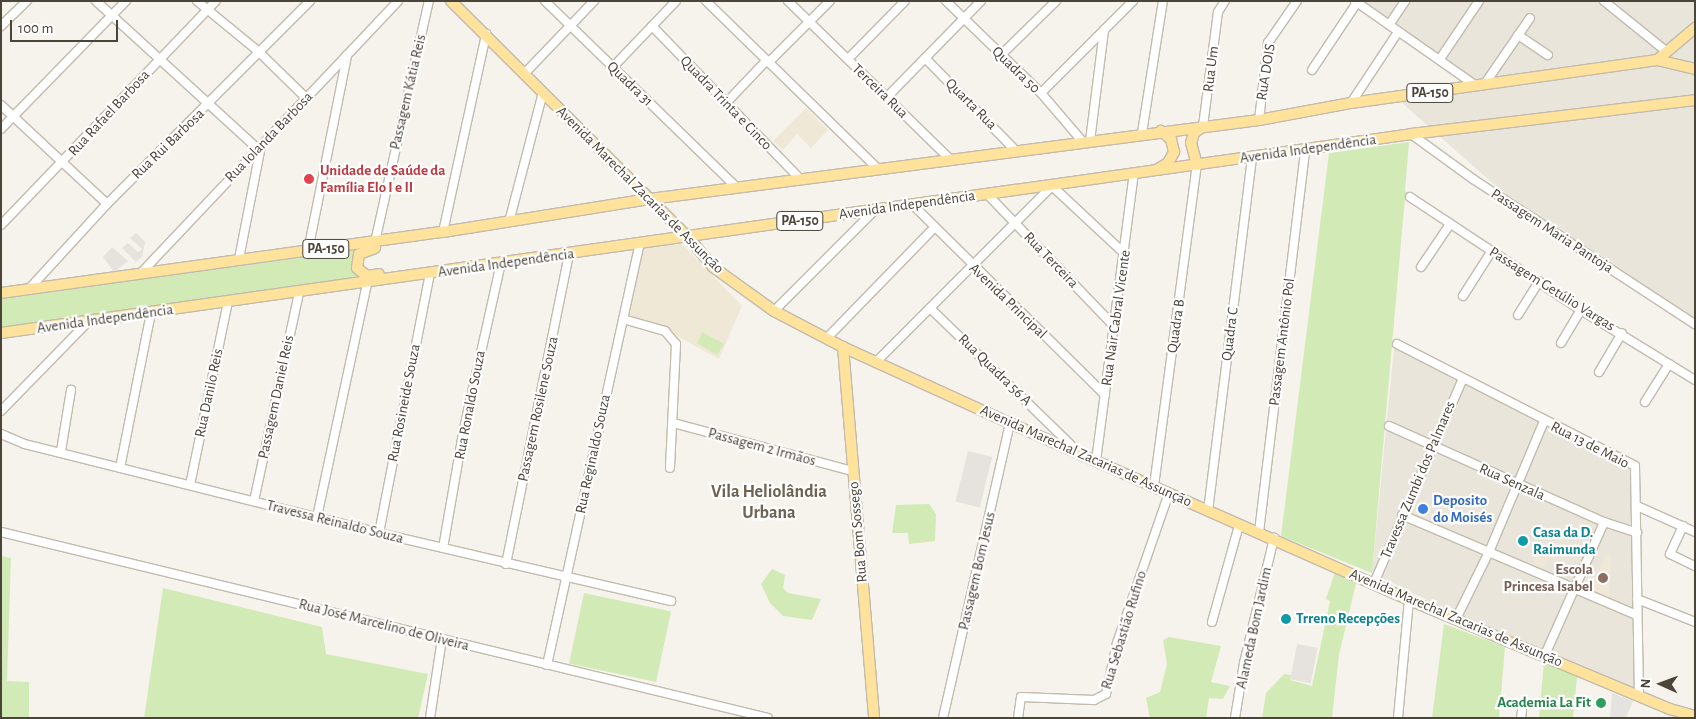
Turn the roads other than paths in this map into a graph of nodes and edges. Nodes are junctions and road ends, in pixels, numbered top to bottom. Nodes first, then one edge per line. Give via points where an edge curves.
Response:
1 (27, 1) edge
2 (96, 1) edge
3 (126, 1) edge
4 (198, 1) edge
5 (216, 1) edge
6 (310, 1) edge
7 (398, 1) edge
8 (429, 1) edge
9 (451, 1) edge
10 (545, 1) edge
11 (594, 1) edge
12 (676, 1) edge
13 (706, 1) edge
14 (788, 1) edge
15 (830, 1) edge
16 (905, 1) edge
17 (946, 1) edge
18 (981, 1) edge
19 (1056, 1) edge
20 (1133, 1) edge
21 (1162, 1) edge
22 (1225, 1) edge
23 (1297, 1) edge
24 (1405, 1) edge
25 (1479, 1) edge
26 (1604, 1) edge
27 (1357, 2) edge
28 (207, 10) junction
29 (112, 16) junction
30 (1530, 18) dead end
31 (964, 19) junction
32 (810, 22) junction
33 (1389, 25) junction
34 (1, 26) edge
35 (652, 26) junction
36 (570, 27) junction
37 (1695, 28) edge
38 (1104, 30) junction
39 (1398, 32) junction
40 (486, 34) junction
41 (1518, 35) junction
42 (259, 52) junction
43 (1668, 52) junction
44 (347, 55) junction
45 (1001, 55) junction
46 (1548, 56) dead end
47 (925, 58) junction
48 (848, 59) junction
49 (1440, 59) junction
50 (158, 60) junction
51 (1657, 60) junction
52 (768, 61) junction
53 (613, 67) junction
54 (1695, 69) edge
55 (1312, 70) dead end
56 (525, 73) junction
57 (1479, 85) junction
58 (543, 92) junction
59 (1041, 93) junction
60 (887, 97) junction
61 (306, 98) junction
62 (1695, 102) edge
63 (210, 103) junction
64 (726, 103) junction
65 (1351, 103) junction
66 (1, 105) edge
67 (14, 116) junction
68 (1259, 120) junction
69 (1203, 126) junction
70 (1, 129) edge
71 (1161, 130) junction
72 (1142, 133) junction
73 (1411, 134) junction
74 (1086, 142) junction
75 (259, 148) junction
76 (1016, 150) junction
77 (1305, 151) junction
78 (1252, 157) junction
79 (950, 159) junction
80 (63, 162) junction
81 (1197, 165) junction
82 (878, 169) junction
83 (1155, 171) junction
84 (1134, 174) junction
85 (801, 180) junction
86 (1052, 186) junction
87 (736, 188) junction
88 (988, 194) junction
89 (1410, 197) dead end
90 (650, 199) junction
91 (106, 204) junction
92 (913, 205) junction
93 (876, 209) junction
94 (509, 222) junction
95 (1014, 223) junction
96 (1450, 224) junction
97 (1, 225) edge
98 (466, 228) junction
99 (934, 228) junction
100 (443, 232) junction
101 (688, 237) junction
102 (375, 242) junction
103 (640, 243) junction
104 (308, 251) junction
105 (1491, 252) junction
106 (570, 253) junction
107 (1126, 256) junction
108 (239, 259) junction
109 (501, 263) junction
110 (971, 266) junction
111 (478, 267) junction
112 (1422, 267) dead end
113 (141, 273) junction
114 (430, 274) junction
115 (1539, 281) junction
116 (366, 283) junction
117 (29, 289) junction
118 (1, 292) edge
119 (299, 293) junction
120 (1463, 296) dead end
121 (228, 302) junction
122 (930, 308) junction
123 (1581, 310) junction
124 (774, 311) junction
125 (151, 313) junction
126 (1518, 315) dead end
127 (623, 320) junction
128 (88, 322) junction
129 (1695, 324) edge
130 (1114, 326) junction
131 (1622, 332) junction
132 (1, 333) edge
133 (826, 339) junction
134 (1561, 343) dead end
135 (1397, 344) dead end
136 (843, 347) junction
137 (876, 362) junction
138 (1670, 364) junction
139 (1599, 372) dead end
140 (1463, 378) junction
141 (1695, 380) edge
142 (71, 390) dead end
143 (1105, 395) junction
144 (1645, 402) dead end
145 (1, 411) edge
146 (1544, 421) junction
147 (673, 422) junction
148 (1010, 423) junction
149 (1389, 426) dead end
150 (1, 434) edge
151 (1433, 447) junction
152 (61, 451) junction
153 (1080, 454) junction
154 (1096, 461) junction
155 (120, 468) junction
156 (670, 468) dead end
157 (852, 471) junction
158 (190, 485) junction
159 (1518, 485) junction
160 (1154, 486) junction
161 (1169, 493) junction
162 (254, 501) junction
163 (1637, 506) junction
164 (1208, 510) junction
165 (1402, 515) junction
166 (317, 517) junction
167 (1604, 522) junction
168 (1240, 525) junction
169 (1683, 526) junction
170 (1, 532) edge
171 (1259, 532) junction
172 (1695, 532) edge
173 (379, 533) junction
174 (1637, 533) junction
175 (1274, 538) junction
176 (443, 548) junction
177 (1489, 552) junction
178 (506, 564) junction
179 (1695, 566) edge
180 (566, 578) junction
181 (1374, 583) junction
182 (1574, 588) junction
183 (1637, 599) junction
184 (1409, 600) junction
185 (671, 601) dead end
186 (1637, 615) junction
187 (1456, 619) junction
188 (1212, 622) dead end
189 (1695, 622) edge
190 (442, 639) junction
191 (1544, 657) junction
192 (547, 665) junction
193 (1639, 695) junction
194 (1695, 716) edge
195 (430, 718) edge
196 (768, 718) edge
197 (874, 718) edge
198 (943, 718) edge
199 (1018, 718) edge
200 (1235, 718) edge
201 (1398, 718) edge

1 - 34 street
2 - 29 street
3 - 29 street
4 - 28 street
5 - 28 street, Rua Rafael Barbosa
6 - 42 street, Rua Rui Barbosa
7 - 44 street, Rua Iolanda Barbosa
8 - 102 street, Passagem Kátia Reis
9 - 40 main road, Avenida Marechal Zacarias de Assunção
10 - 36 street, Quadra 31
11 - 36 street
12 - 35 street
13 - 52 street
14 - 32 street, Terceira Rua
15 - 32 street
16 - 48 street
17 - 31 street, Quadra 50
18 - 31 street
19 - 45 street
20 - 38 street
21 - 72 street
22 - 69 street, Rua Um via 1218,12
23 - 68 street, RuA DOIS via 1268,43
24 - 33 street
25 - 49 street
26 - 43 street
27 - 33 street
27 - 55 street
28 - 42 street
28 - 50 street, Rua Rafael Barbosa
29 - 50 street
29 - 67 street
30 - 41 street
31 - 45 street, Quadra 50
31 - 47 street
32 - 48 street, Terceira Rua
32 - 52 street
33 - 39 street
35 - 53 street
35 - 64 street, Quadra Trinta e Cinco
36 - 53 street, Quadra 31
36 - 56 street
37 - 43 main road, PA-150
38 - 59 street
38 - 74 street
39 - 49 street
39 - 65 street
40 - 56 main road, Avenida Marechal Zacarias de Assunção
40 - 100 street
41 - 46 street
41 - 57 street
42 - 61 street
42 - 63 street, Rua Rui Barbosa
43 - 51 main road, PA-150
44 - 61 street, Rua Iolanda Barbosa
44 - 104 street
45 - 59 street, Quadra 50
47 - 60 street
47 - 76 street, Quarta Rua
48 - 60 street, Terceira Rua
49 - 57 street
50 - 63 street
50 - 80 street, Rua Rafael Barbosa
51 - 54 main road, PA-150
51 - 57 main road, PA-150
52 - 64 street
52 - 82 street
53 - 87 street, Quadra 31
56 - 58 main road, Avenida Marechal Zacarias de Assunção
57 - 65 main road, PA-150
58 - 90 main road, Avenida Marechal Zacarias de Assunção
58 - 94 street
59 - 74 street, Quadra 50
60 - 79 street, Terceira Rua
61 - 75 street, Rua Iolanda Barbosa
62 - 73 main road, Avenida Independência / PA-150
63 - 75 street
63 - 91 street, Rua Rui Barbosa
64 - 85 street, Quadra Trinta e Cinco
65 - 68 main road, PA-150
66 - 67 street
67 - 70 street
67 - 80 street
68 - 69 main road, PA-150
69 - 71 main road, PA-150
69 - 81 main road via 1194,133 1191,143
71 - 72 main road, PA-150
71 - 83 main road via 1171,139 1174,152 1168,163
72 - 74 main road, PA-150
73 - 77 main road, Avenida Independência / PA-150
73 - 129 street, Passagem Maria Pantoja via 1473,179
74 - 76 main road, PA-150
75 - 108 street
75 - 113 street, Rua Iolanda Barbosa
76 - 79 main road, PA-150
77 - 78 main road, Avenida Independência / PA-150
77 - 171 street, Passagem Antônio Pol
78 - 81 main road, Avenida Independência / PA-150
78 - 164 street, Quadra C
79 - 82 main road, PA-150
80 - 91 street
80 - 97 street, Rua Rafael Barbosa
81 - 83 main road, Avenida Independência / PA-150
81 - 160 street, Quadra B
82 - 85 main road, PA-150
83 - 84 main road, Avenida Independência / PA-150
84 - 86 main road, Avenida Independência / PA-150
84 - 107 street, Rua Nair Cabral Vicente
85 - 87 main road, PA-150
86 - 88 main road, Avenida Independência / PA-150
86 - 95 street
86 - 107 street
87 - 90 main road, PA-150
88 - 92 main road, Avenida Independência / PA-150
88 - 95 street, Rua Terceira
89 - 96 street, Passagem Getúlio Vargas
90 - 94 main road, PA-150
90 - 101 main road, Avenida Marechal Zacarias de Assunção
91 - 117 street, Rua Rui Barbosa
92 - 93 main road, Avenida Independência / PA-150
92 - 99 street, Avenida Principal
93 - 101 main road, Avenida Independência / PA-150
93 - 124 street
94 - 98 main road, PA-150
95 - 110 street
95 - 130 street, Rua Terceira
96 - 105 street, Passagem Getúlio Vargas
96 - 112 street
98 - 100 main road, PA-150
98 - 111 main road via 446,237 364,250 356,258 357,268 367,276 459,264
99 - 110 street, Avenida Principal
99 - 133 street
100 - 102 main road, PA-150
101 - 103 main road, Avenida Independência / PA-150
101 - 124 main road, Avenida Marechal Zacarias de Assunção via 712,266
102 - 104 main road, PA-150
103 - 106 main road, Avenida Independência / PA-150
103 - 127 street, Rua Reginaldo Souza
104 - 108 main road, PA-150
105 - 115 street, Passagem Getúlio Vargas
105 - 120 street
106 - 109 main road, Avenida Independência / PA-150
106 - 178 street, Passagem Rosilene Souza
107 - 130 street, Rua Nair Cabral Vicente
108 - 113 main road, PA-150
109 - 111 main road, Avenida Independência / PA-150
109 - 176 street, Rua Ronaldo Souza
110 - 122 street
110 - 143 street, Avenida Principal
111 - 114 main road, Avenida Independência / PA-150
113 - 117 main road, PA-150
114 - 116 main road, Avenida Independência / PA-150
114 - 173 street, Rua Rosineide Souza
115 - 123 street, Passagem Getúlio Vargas
115 - 126 street
116 - 119 main road, Avenida Independência / PA-150
116 - 166 street
117 - 118 main road, PA-150
119 - 121 main road, Avenida Independência / PA-150
119 - 162 street, Passagem Daniel Reis
121 - 125 main road, Avenida Independência / PA-150
121 - 158 street, Rua Danilo Reis
122 - 137 street
122 - 153 street, Rua Quadra 56 A
123 - 131 street, Passagem Getúlio Vargas
123 - 134 street
124 - 133 main road, Avenida Marechal Zacarias de Assunção
125 - 128 main road, Avenida Independência / PA-150
125 - 155 street
127 - 147 street via 665,331 674,338 677,355
127 - 180 street, Rua Reginaldo Souza
128 - 132 main road, Avenida Independência / PA-150
128 - 145 street
130 - 143 street, Rua Nair Cabral Vicente
131 - 138 street, Passagem Getúlio Vargas
131 - 139 street
133 - 136 main road, Avenida Marechal Zacarias de Assunção
135 - 140 street, Rua 13 de Maio
136 - 137 main road, Avenida Marechal Zacarias de Assunção
136 - 157 main road, Rua Bom Sossego
137 - 148 main road, Avenida Marechal Zacarias de Assunção
138 - 141 street, Passagem Getúlio Vargas
138 - 144 street
140 - 146 street, Rua 13 de Maio
140 - 151 street, Travessa Zumbi dos Palmares
142 - 152 street
143 - 154 street, Rua Nair Cabral Vicente
146 - 159 street
146 - 163 street, Rua 13 de Maio via 1635,466
147 - 156 street
147 - 157 street, Passagem 2 Irmãos
148 - 153 main road, Avenida Marechal Zacarias de Assunção
148 - 198 street, Passagem Bom Jesus
149 - 151 street, Rua Senzala
150 - 152 street, Travessa Reinaldo Souza via 25,444
151 - 159 street, Rua Senzala
151 - 165 street, Travessa Zumbi dos Palmares
152 - 155 street, Travessa Reinaldo Souza
153 - 154 main road, Avenida Marechal Zacarias de Assunção
154 - 160 main road, Avenida Marechal Zacarias de Assunção
155 - 158 street, Travessa Reinaldo Souza
157 - 197 main road, Rua Bom Sossego
158 - 162 street, Travessa Reinaldo Souza
159 - 167 street, Rua Senzala
159 - 177 street
160 - 161 main road, Avenida Marechal Zacarias de Assunção
161 - 164 main road, Avenida Marechal Zacarias de Assunção
161 - 199 street, Rua Sebastião Rufino via 1117,644 1106,694 1094,700 1021,697
162 - 166 street, Travessa Reinaldo Souza
163 - 169 street
163 - 174 street, Rua 13 de Maio
164 - 168 main road, Avenida Marechal Zacarias de Assunção
165 - 177 street
165 - 181 street, Travessa Zumbi dos Palmares
166 - 173 street, Travessa Reinaldo Souza
167 - 174 street, Rua Senzala
167 - 182 street
168 - 171 main road, Avenida Marechal Zacarias de Assunção
168 - 188 street
169 - 172 street
169 - 179 street via 1670,554
170 - 190 street, Rua José Marcelino de Oliveira
171 - 175 main road, Avenida Marechal Zacarias de Assunção
173 - 176 street, Travessa Reinaldo Souza
174 - 183 street, Rua 13 de Maio
175 - 181 main road, Avenida Marechal Zacarias de Assunção
175 - 200 street, Alameda Bom Jardim via 1244,663
176 - 178 street, Travessa Reinaldo Souza
177 - 182 street
177 - 187 street
178 - 180 street, Travessa Reinaldo Souza
180 - 185 street, Travessa Reinaldo Souza
180 - 192 street, Rua Reginaldo Souza
181 - 184 main road, Avenida Marechal Zacarias de Assunção
182 - 186 street
182 - 191 street
183 - 186 street, Rua 13 de Maio
183 - 189 street
184 - 187 main road, Avenida Marechal Zacarias de Assunção
184 - 201 street
186 - 193 street, Rua 13 de Maio
187 - 191 main road, Avenida Marechal Zacarias de Assunção
190 - 192 street, Rua José Marcelino de Oliveira
190 - 195 street
191 - 193 main road, Avenida Marechal Zacarias de Assunção
192 - 196 street, Rua José Marcelino de Oliveira
193 - 194 main road, Avenida Marechal Zacarias de Assunção

